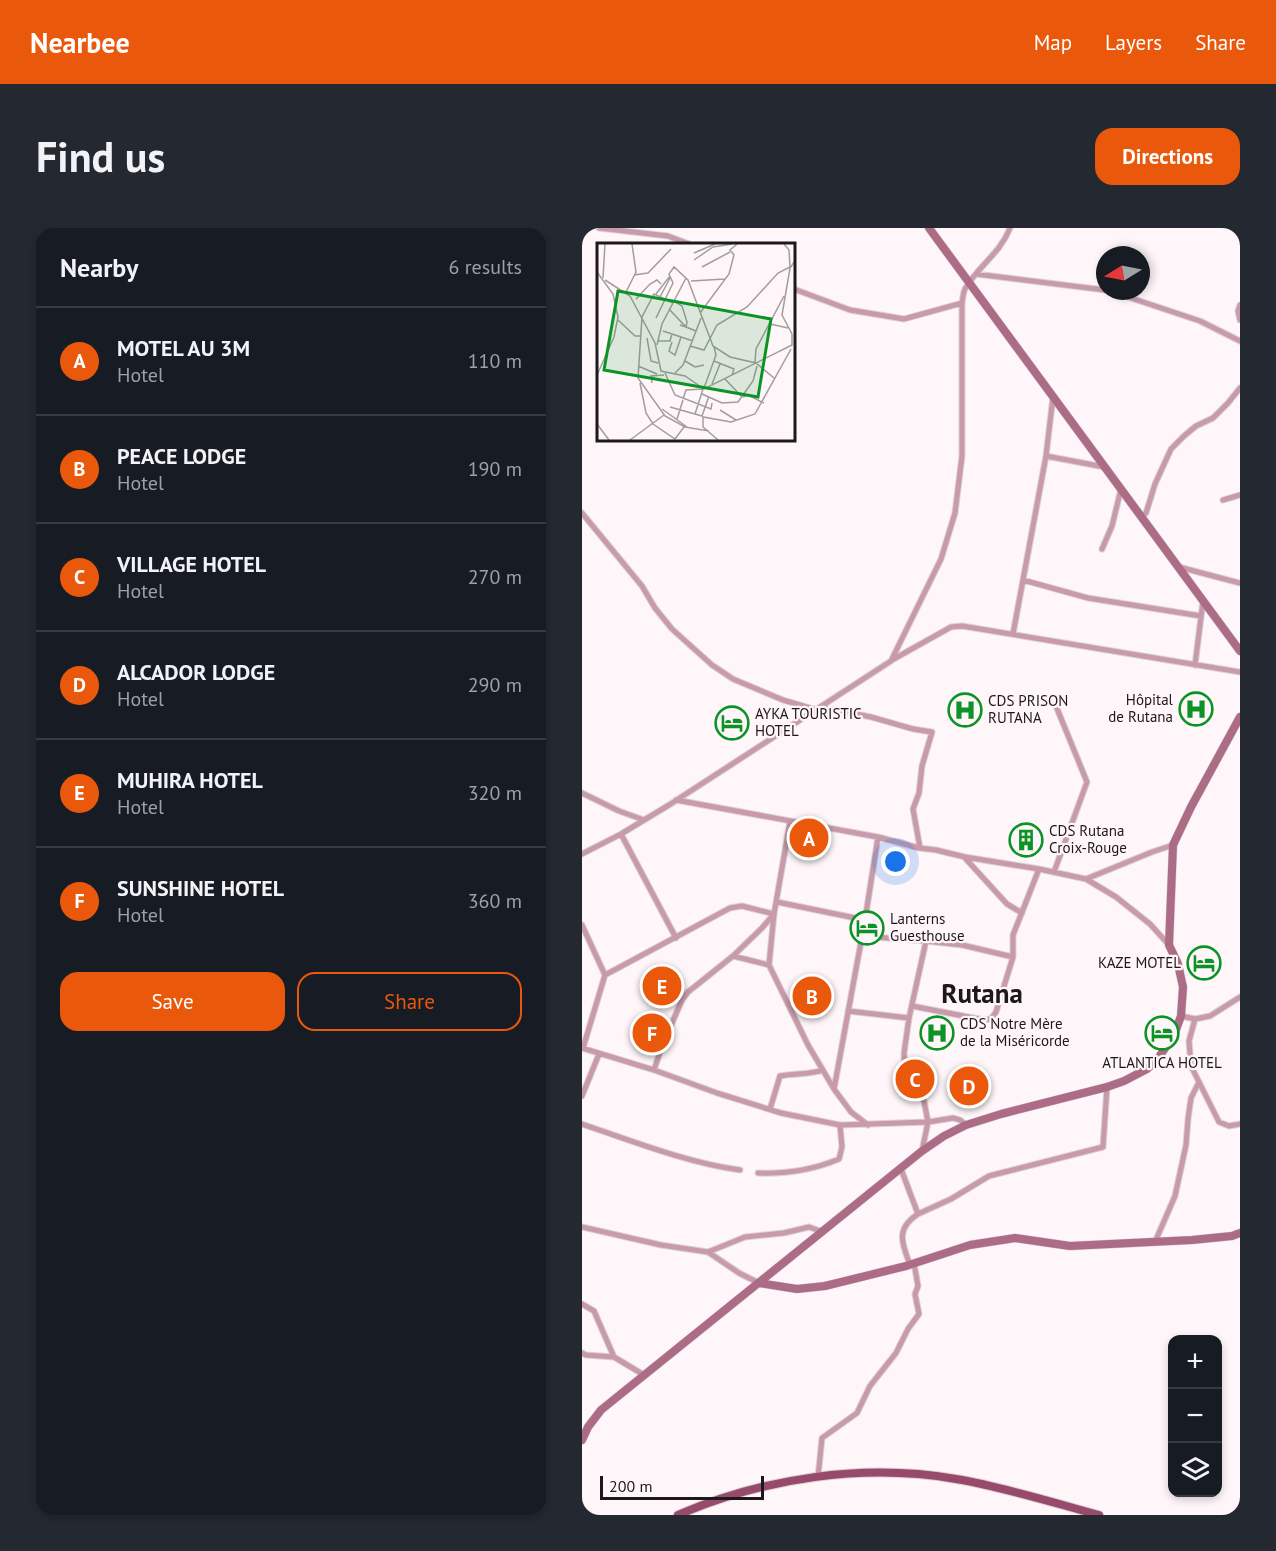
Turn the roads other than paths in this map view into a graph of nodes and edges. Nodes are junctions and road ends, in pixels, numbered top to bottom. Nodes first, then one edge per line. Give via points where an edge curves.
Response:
1 (599, 228) edge
2 (928, 228) edge
3 (1010, 228) edge
4 (632, 230) edge
5 (686, 243) edge
6 (976, 274) junction
7 (970, 283) junction
8 (795, 289) edge
9 (1096, 289) edge
10 (1137, 300) edge
11 (962, 303) junction
12 (1240, 305) edge
13 (1240, 320) edge
14 (1240, 341) edge
15 (1240, 388) edge
16 (1053, 397) junction
17 (1046, 456) junction
18 (1106, 468) junction
19 (1121, 489) junction
20 (1240, 495) edge
21 (1223, 500) dead end
22 (582, 513) edge
23 (1141, 517) junction
24 (1102, 549) dead end
25 (1179, 567) junction
26 (1023, 580) junction
27 (1240, 583) edge
28 (1203, 600) junction
29 (1201, 616) junction
30 (1013, 634) junction
31 (1240, 651) edge
32 (891, 661) junction
33 (1195, 665) junction
34 (1240, 672) edge
35 (1056, 706) dead end
36 (817, 710) junction
37 (1240, 717) edge
38 (582, 794) edge
39 (676, 800) junction
40 (644, 820) junction
41 (790, 822) junction
42 (621, 834) junction
43 (878, 837) junction
44 (1173, 845) junction
45 (920, 848) junction
46 (582, 854) edge
47 (965, 858) junction
48 (1039, 869) junction
49 (1054, 872) junction
50 (1086, 879) junction
51 (777, 902) junction
52 (1022, 913) junction
53 (774, 914) junction
54 (865, 920) junction
55 (582, 925) edge
56 (862, 936) junction
57 (676, 938) junction
58 (926, 941) junction
59 (1169, 945) junction
60 (733, 956) junction
61 (1013, 957) junction
62 (769, 965) junction
63 (605, 975) junction
64 (1240, 997) edge
65 (912, 1006) junction
66 (848, 1011) junction
67 (1181, 1016) junction
68 (909, 1018) junction
69 (1196, 1019) junction
70 (582, 1048) edge
71 (599, 1054) junction
72 (654, 1070) junction
73 (823, 1070) junction
74 (1199, 1082) junction
75 (1107, 1087) junction
76 (834, 1089) junction
77 (582, 1096) edge
78 (770, 1109) junction
79 (928, 1122) junction
80 (582, 1124) edge
81 (1240, 1124) edge
82 (840, 1125) junction
83 (868, 1125) junction
84 (966, 1125) junction
85 (922, 1151) junction
86 (901, 1168) junction
87 (740, 1170) dead end
88 (758, 1173) dead end
89 (918, 1214) junction
90 (582, 1227) edge
91 (823, 1232) junction
92 (1240, 1233) edge
93 (1155, 1242) junction
94 (708, 1252) junction
95 (912, 1264) junction
96 (759, 1283) junction
97 (582, 1304) edge
98 (582, 1353) edge
99 (614, 1357) junction
100 (644, 1375) junction
101 (582, 1440) edge
102 (818, 1477) junction
103 (678, 1515) edge
104 (1098, 1515) edge

1 - 4 street
2 - 7 main road
3 - 6 street via 995,254
4 - 5 street
6 - 7 street
6 - 9 street
7 - 11 street
7 - 16 main road
8 - 11 street via 850,310 904,319
10 - 14 street via 1200,321
11 - 32 street via 962,456 955,513 941,559
12 - 13 street
15 - 23 street via 1213,418 1196,426 1172,449
16 - 17 street
16 - 18 main road
17 - 18 street
17 - 26 street
18 - 19 main road
19 - 23 main road
19 - 24 street
20 - 21 street
22 - 36 street via 672,629 712,665 733,679
23 - 25 main road
25 - 27 street
25 - 28 main road
26 - 29 street via 1088,598
26 - 30 street
28 - 29 street
28 - 31 main road
29 - 33 street
30 - 32 street via 951,627
30 - 33 street
32 - 36 street
33 - 34 street
35 - 49 street via 1087,782
36 - 39 street
36 - 45 street via 826,708 932,732 913,809
37 - 44 main road
38 - 40 street
39 - 40 street
39 - 41 street
40 - 42 street
41 - 43 street
41 - 51 street
42 - 46 street
42 - 57 street
43 - 45 street
43 - 54 street
44 - 50 street
44 - 59 main road
45 - 47 street
47 - 48 street
47 - 52 street via 1007,904
48 - 49 street
48 - 52 street
49 - 50 street
50 - 59 street via 1150,924
51 - 53 street
51 - 54 street
52 - 61 street via 1013,935
53 - 57 street via 742,906 730,908
53 - 60 street
53 - 62 street
54 - 56 street
55 - 63 street
56 - 58 street
56 - 66 street
57 - 63 street
58 - 61 street
58 - 65 street
59 - 67 main road via 1181,975
60 - 62 street
60 - 72 street via 682,1000
61 - 65 street via 991,1019
62 - 73 street
63 - 70 street
64 - 69 street via 1210,1016
65 - 68 street
66 - 68 street
66 - 76 street
67 - 69 street
67 - 75 main road via 1157,1060 1137,1075
68 - 79 street via 905,1073 924,1101
69 - 74 street via 1189,1041 1191,1066
70 - 71 street
71 - 72 street
71 - 77 street
72 - 78 street
73 - 76 street
73 - 78 street via 810,1075 780,1076
74 - 81 street via 1219,1122 1228,1126
74 - 93 street via 1191,1098 1175,1196
75 - 84 main road
75 - 89 street via 1103,1148 989,1176
76 - 83 street via 851,1112
78 - 82 street
79 - 83 street
79 - 84 street via 955,1119
79 - 85 street
80 - 87 street via 722,1168
82 - 83 street
82 - 88 street via 839,1160 790,1172
84 - 85 main road
85 - 86 main road
86 - 89 street
86 - 91 main road
89 - 95 street via 908,1220 902,1235
90 - 94 street
91 - 94 street via 808,1227 745,1237
91 - 96 main road
92 - 93 main road
93 - 95 main road via 1070,1246 1015,1238 970,1245
94 - 96 street
95 - 96 main road via 825,1286 797,1289
95 - 102 street via 919,1314 870,1386 857,1413 822,1438
96 - 100 main road
97 - 99 street via 594,1311
98 - 99 street
99 - 100 street
100 - 101 main road via 601,1410
102 - 103 main road via 762,1486
102 - 104 main road via 876,1472 929,1475 993,1486

